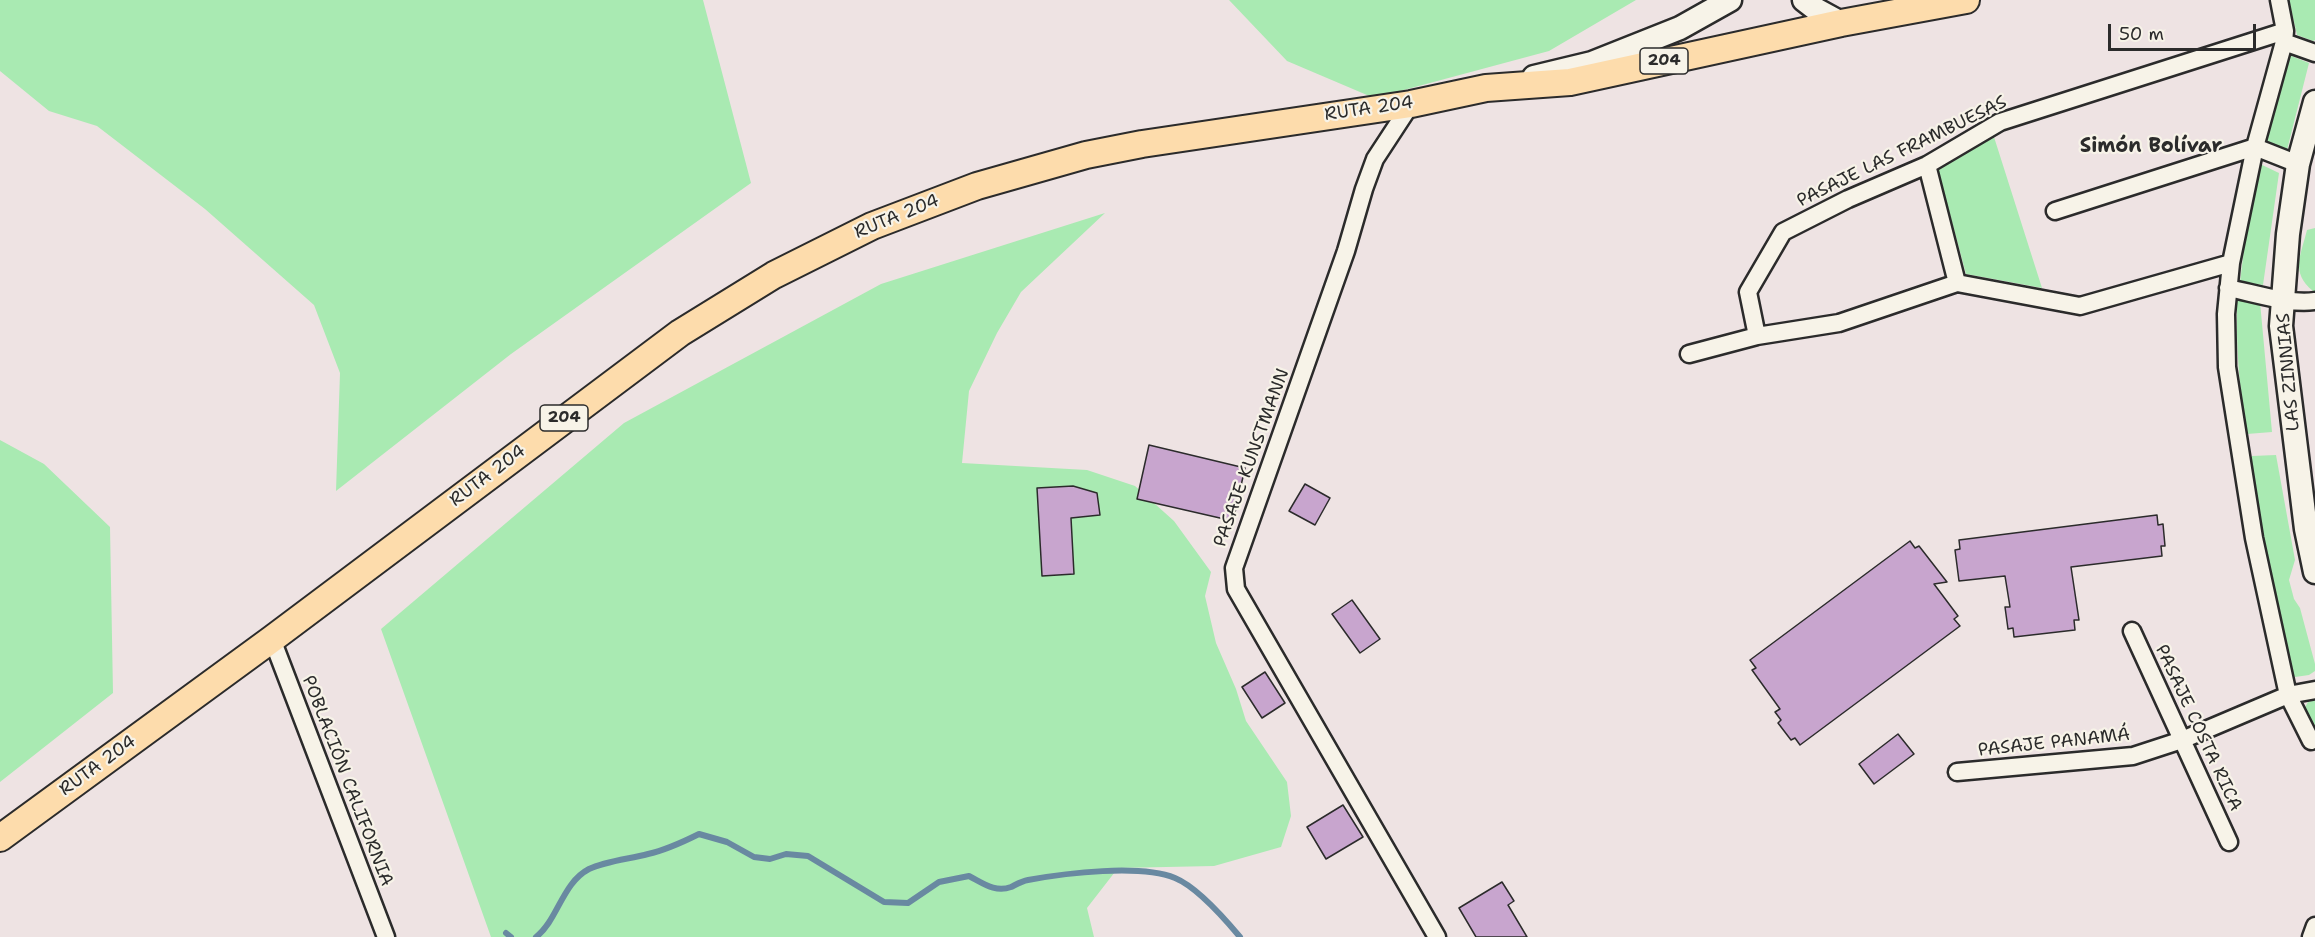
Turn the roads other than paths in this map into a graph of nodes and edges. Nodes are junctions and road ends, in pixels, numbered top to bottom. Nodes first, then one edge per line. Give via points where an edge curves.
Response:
1 (1730, 0) edge
2 (1804, 0) edge
3 (1966, 0) edge
4 (2279, 0) edge
5 (1918, 4) edge
6 (1841, 23) junction
7 (2285, 37) junction
8 (2315, 53) edge
9 (1486, 88) junction
10 (2315, 102) edge
11 (1411, 104) junction
12 (2255, 147) junction
13 (2298, 164) junction
14 (1927, 165) junction
15 (2055, 211) dead end
16 (2231, 263) junction
17 (1956, 282) junction
18 (2228, 288) junction
19 (2283, 300) junction
20 (2315, 301) edge
21 (1757, 336) junction
22 (1689, 354) dead end
23 (2315, 572) edge
24 (2132, 631) dead end
25 (272, 639) junction
26 (2315, 690) edge
27 (2288, 695) junction
28 (2182, 740) junction
29 (2311, 741) dead end
30 (1957, 772) dead end
31 (0, 838) edge
32 (2229, 842) dead end
33 (2315, 926) edge
34 (386, 937) edge
35 (1437, 937) edge
36 (2311, 937) edge

1 - 9 street via 1680,28 1592,63
2 - 6 street
3 - 5 main road, RUTA 204 / 204
4 - 7 street
5 - 6 main road, RUTA 204 / 204
6 - 9 main road, RUTA 204 / 204 via 1570,82
7 - 8 street
7 - 12 street
7 - 14 street, PASAJE LAS FRAMBUESAS via 2000,122
9 - 11 main road, RUTA 204 / 204
10 - 13 street, LAS ZINNIAS
11 - 25 main road, RUTA 204 / 204 via 1086,155 977,186 862,230 774,275 680,333
11 - 35 street, PASAJE KUNSTMANN via 1375,159 1234,568 1236,589
12 - 13 street
12 - 15 street
12 - 16 street
13 - 19 street, LAS ZINNIAS
14 - 17 street
14 - 21 street, PASAJE LAS FRAMBUESAS via 1783,232 1748,292
16 - 17 street via 2080,306
16 - 18 street
17 - 21 street via 1839,323
18 - 19 street
18 - 27 street via 2226,367 2254,538
19 - 20 street
19 - 23 street, LAS ZINNIAS via 2281,326 2306,530
21 - 22 street
24 - 28 street, PASAJE COSTA RICA
25 - 31 main road, RUTA 204 / 204
25 - 34 street, POBLACIÓN CALIFORNIA
26 - 27 street, PASAJE PANAMÁ
27 - 28 street, PASAJE PANAMÁ
27 - 29 street
28 - 30 street, PASAJE PANAMÁ via 2133,756
28 - 32 street, PASAJE COSTA RICA
33 - 36 street

